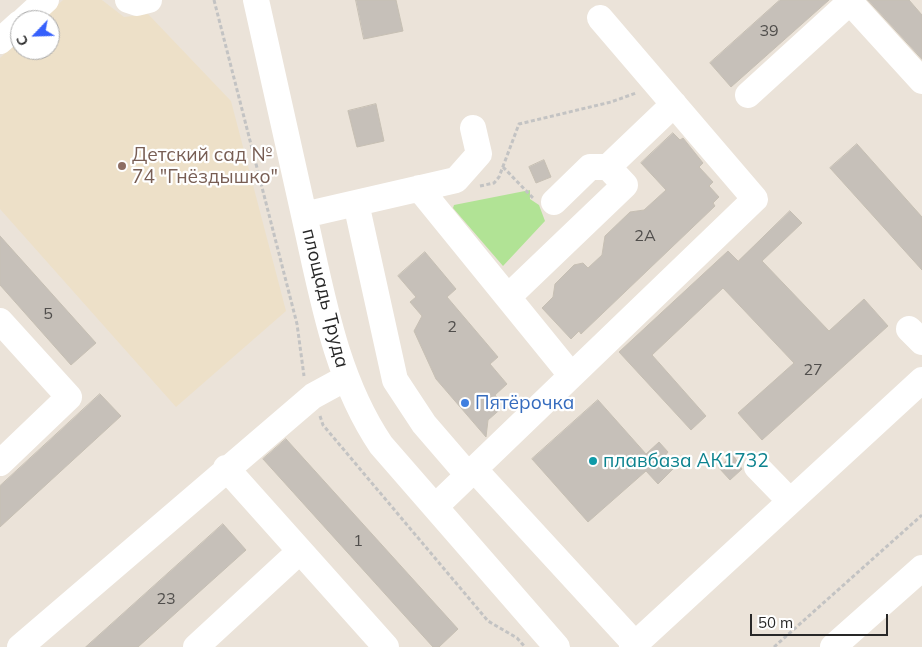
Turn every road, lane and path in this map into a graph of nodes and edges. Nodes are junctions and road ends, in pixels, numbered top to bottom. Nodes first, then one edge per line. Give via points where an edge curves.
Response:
1 (46, 0) edge
2 (128, 0) edge
3 (149, 0) edge
4 (214, 0) edge
5 (256, 0) edge
6 (35, 10) edge
7 (600, 18) dead end
8 (10, 32) edge
9 (0, 41) edge
10 (922, 81) edge
11 (666, 94) junction
12 (748, 95) dead end
13 (473, 128) dead end
14 (608, 167) junction
15 (419, 188) junction
16 (475, 188) dead end
17 (554, 202) dead end
18 (356, 203) junction
19 (304, 215) junction
20 (508, 297) junction
21 (0, 321) edge
22 (571, 375) junction
23 (346, 378) junction
24 (922, 380) edge
25 (313, 396) junction
26 (0, 463) edge
27 (757, 467) dead end
28 (226, 468) junction
29 (471, 472) junction
30 (790, 501) junction
31 (435, 507) junction
32 (922, 515) edge
33 (300, 551) junction
34 (922, 568) edge
35 (634, 645) edge
36 (20, 647) edge
37 (196, 647) edge
38 (386, 647) edge
39 (525, 647) edge
40 (557, 647) edge
41 (774, 647) edge
42 (833, 647) edge

1 - 6 street
2 - 3 street via 137,3
4 - 25 path via 297,324 304,377
5 - 19 street, площадь Труда
7 - 11 street
8 - 9 street
10 - 12 street via 850,2
11 - 14 street
11 - 16 path via 611,102 520,124 499,177 494,183
11 - 22 street via 755,199
13 - 15 street via 479,154 456,180
14 - 17 street via 590,168
14 - 20 street via 625,185
15 - 18 street
15 - 20 street
18 - 19 street
18 - 29 street via 395,380 424,424
19 - 23 street, площадь Труда via 326,314
20 - 22 street
21 - 26 street via 69,398
22 - 29 street
23 - 25 street
23 - 31 street, площадь Труда via 381,445
24 - 30 street
25 - 28 street
25 - 39 path via 323,425 488,621 517,638
27 - 30 street
28 - 33 street
28 - 36 street
29 - 31 street
29 - 35 street
30 - 35 street
31 - 40 street, площадь Труда
32 - 41 path
33 - 37 street
33 - 38 street
34 - 42 street

